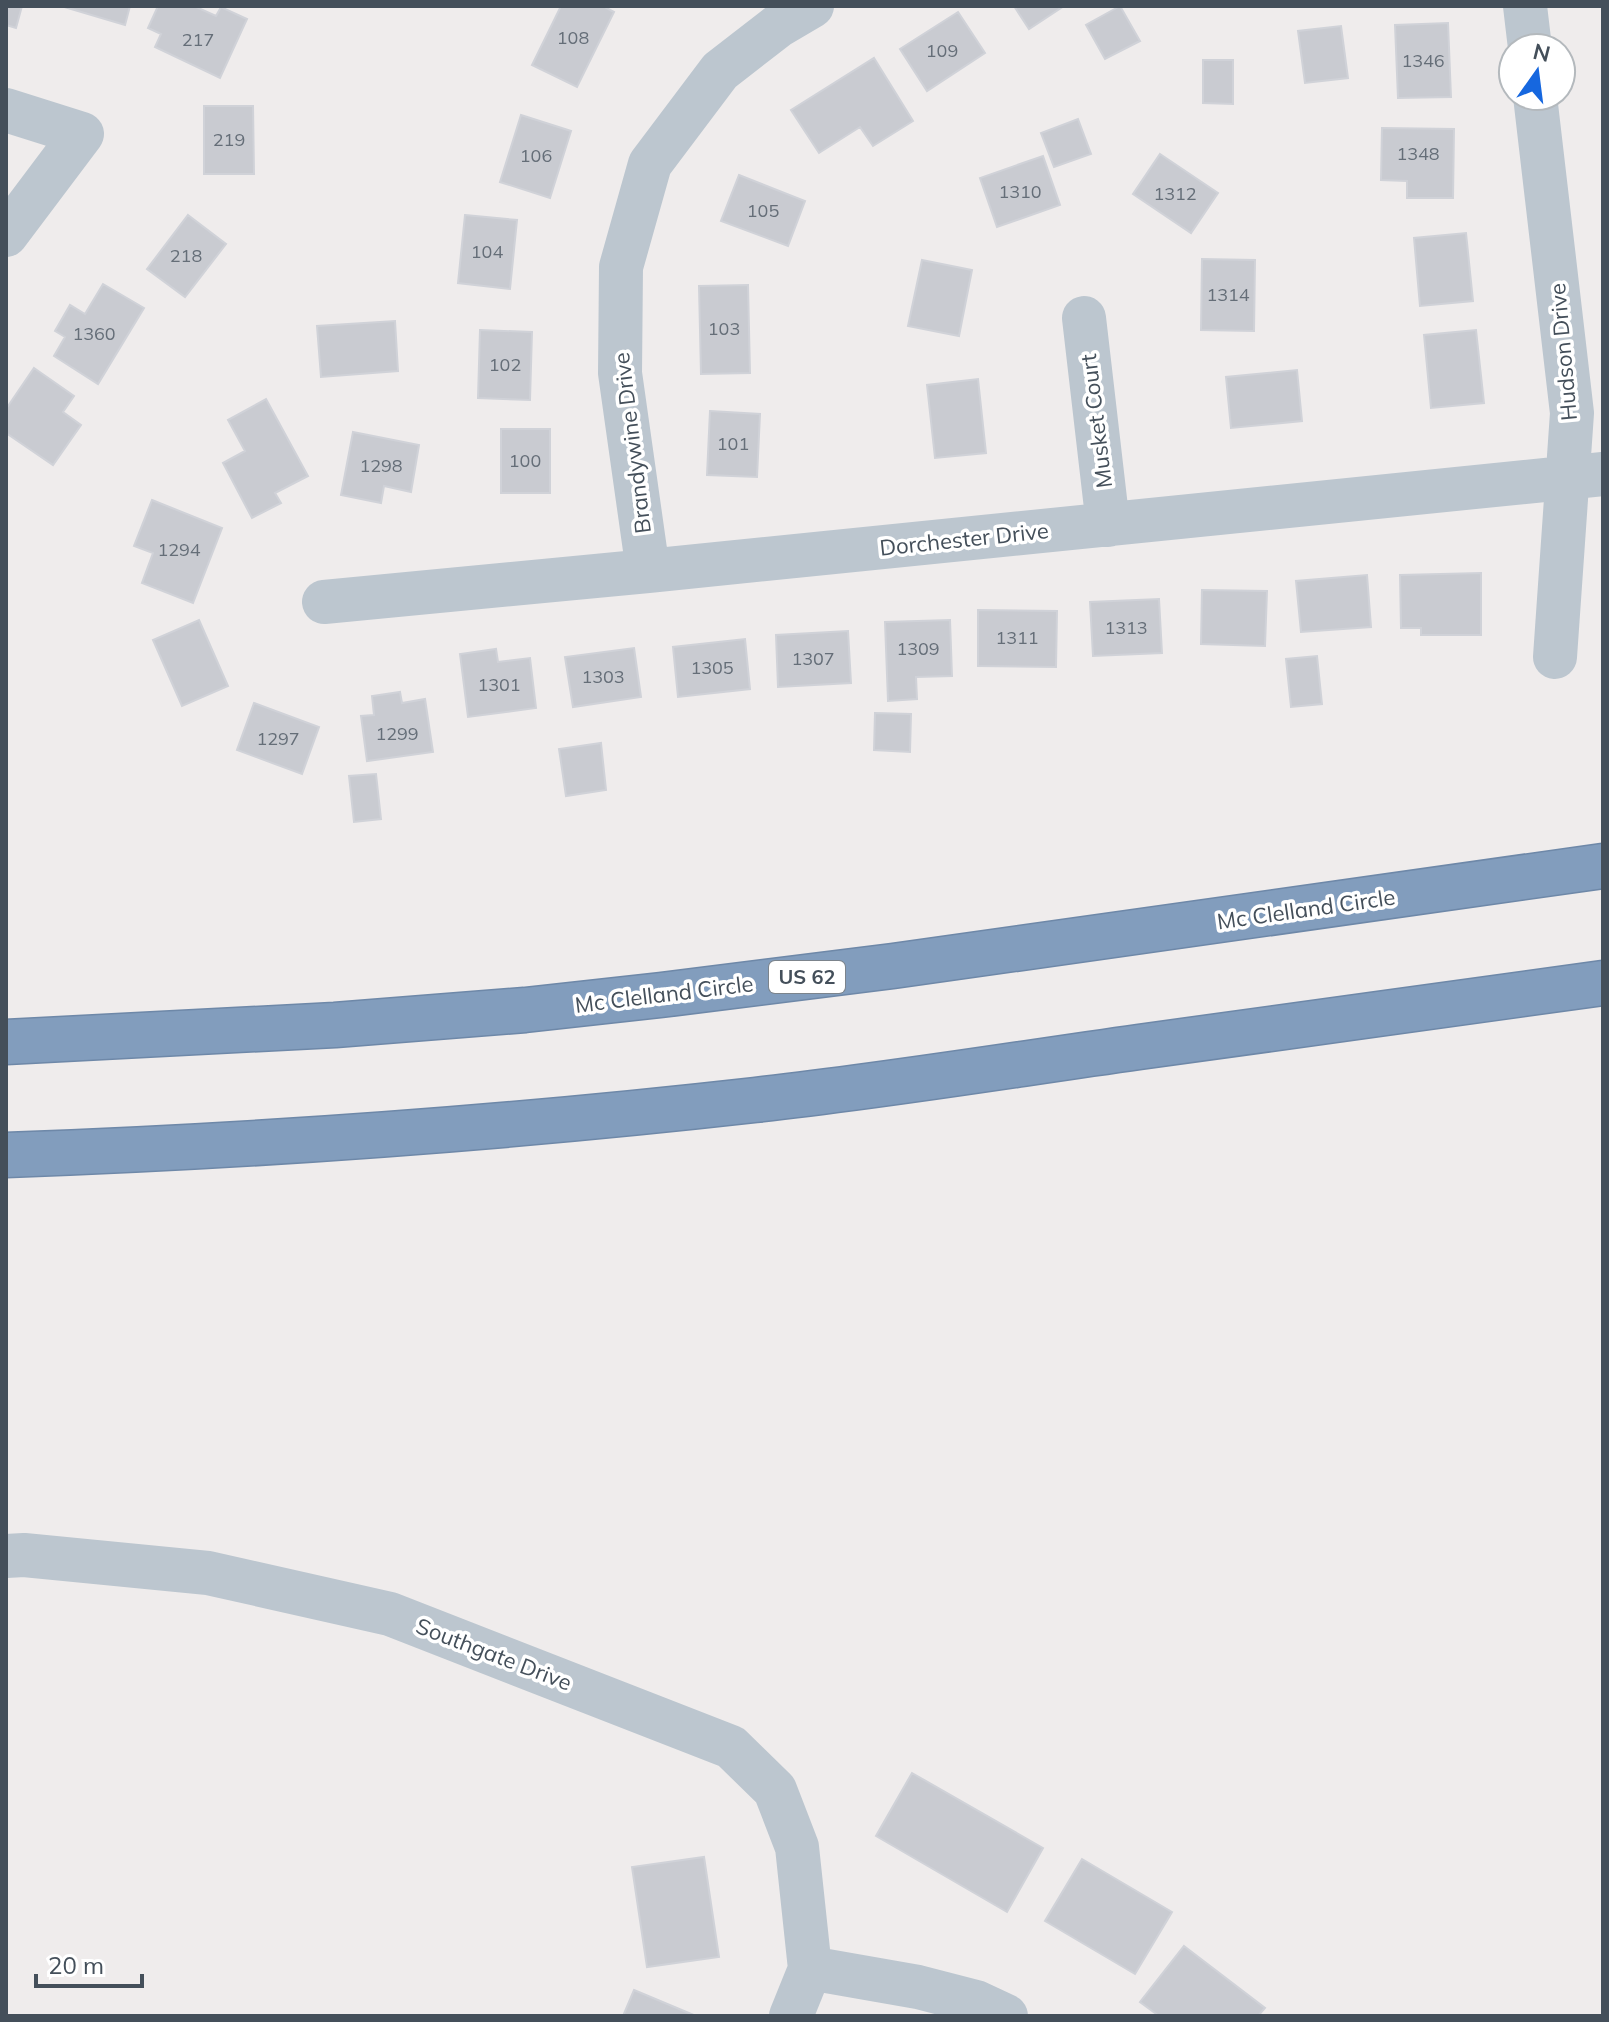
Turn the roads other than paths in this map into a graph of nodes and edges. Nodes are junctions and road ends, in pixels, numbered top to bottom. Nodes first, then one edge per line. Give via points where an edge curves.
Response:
1 (812, 6) edge
2 (1525, 6) edge
3 (1528, 32) edge
4 (6, 110) edge
5 (1537, 112) edge
6 (6, 235) edge
7 (1084, 318) dead end
8 (1585, 476) edge
9 (1108, 525) junction
10 (648, 571) junction
11 (324, 602) dead end
12 (1555, 657) dead end
13 (1603, 866) edge
14 (1603, 983) edge
15 (6, 1042) edge
16 (6, 1155) edge
17 (6, 1556) edge
18 (810, 1969) junction
19 (791, 2016) edge
20 (1006, 2016) edge

1 - 10 street, Brandywine Drive via 720,71 650,164 621,267 620,373
2 - 3 street
4 - 6 street via 82,134
5 - 8 street, Hudson Drive via 1572,413
7 - 9 street, Musket Court
8 - 9 street, Dorchester Drive
8 - 12 street, Hudson Drive
9 - 10 street, Dorchester Drive
10 - 11 street, Dorchester Drive
13 - 15 highway, Mc Clelland Circle / US 62 via 893,966 540,1008
14 - 16 highway via 754,1100 358,1136
17 - 18 street, Southgate Drive via 208,1573 390,1614 731,1747 775,1790 797,1847
18 - 19 street
18 - 20 street via 918,1987

